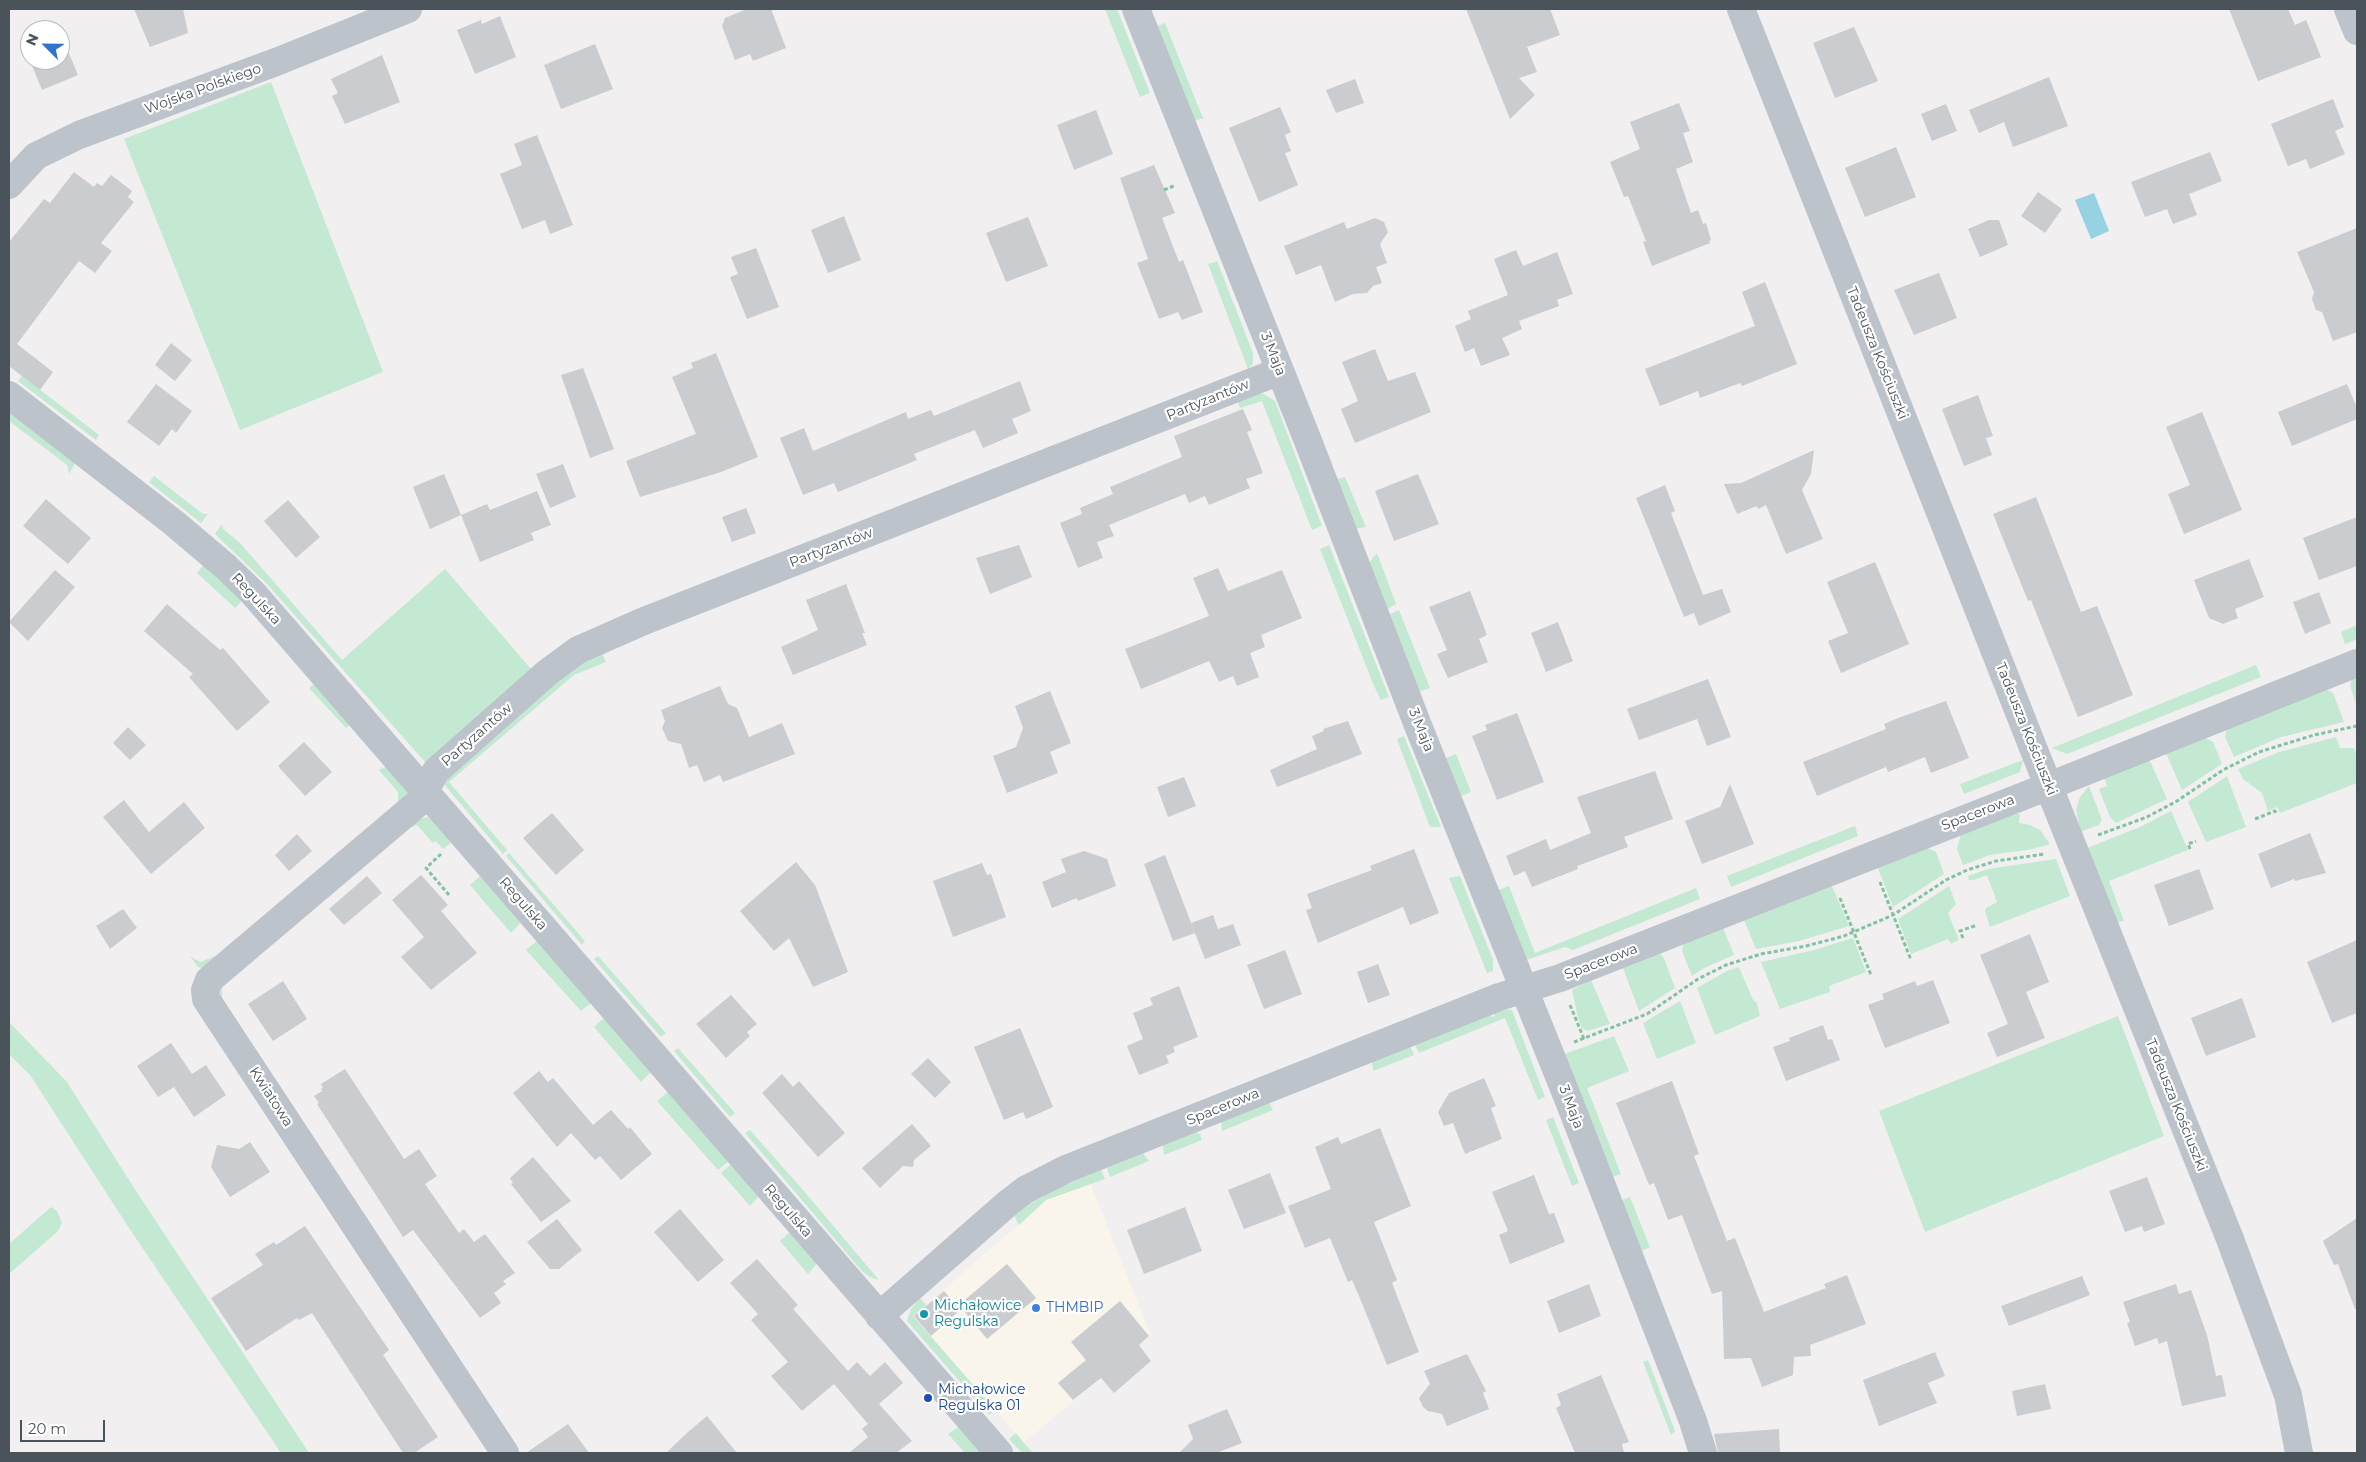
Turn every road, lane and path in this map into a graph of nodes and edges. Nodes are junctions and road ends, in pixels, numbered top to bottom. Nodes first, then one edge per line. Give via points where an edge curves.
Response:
1 (408, 9) edge
2 (1136, 9) edge
3 (1741, 9) edge
4 (2348, 9) edge
5 (2357, 31) edge
6 (9, 185) edge
7 (1171, 187) dead end
8 (1173, 192) dead end
9 (1280, 371) junction
10 (9, 395) edge
11 (2357, 663) edge
12 (2357, 726) edge
13 (2049, 786) junction
14 (425, 790) junction
15 (2277, 815) dead end
16 (2255, 819) dead end
17 (2093, 837) dead end
18 (2196, 840) dead end
19 (2190, 849) dead end
20 (2051, 852) dead end
21 (442, 853) dead end
22 (1870, 856) junction
23 (1829, 872) junction
24 (449, 894) dead end
25 (1893, 915) junction
26 (1977, 926) dead end
27 (1854, 932) junction
28 (1963, 938) dead end
29 (1911, 960) dead end
30 (1871, 975) dead end
31 (1525, 990) junction
32 (1567, 1002) dead end
33 (1584, 1039) junction
34 (1572, 1043) dead end
35 (879, 1316) junction
36 (505, 1453) edge
37 (999, 1453) edge
38 (1702, 1453) edge
39 (2299, 1453) edge

1 - 6 street, Wojska Polskiego via 276,62 80,134 36,156
2 - 9 street, 3 Maja
3 - 13 street, Tadeusza Kościuszki
4 - 5 street
7 - 8 path
9 - 14 street, Partyzantów via 584,646 548,672 436,771
9 - 31 street, 3 Maja
10 - 14 street, Regulska via 174,523 234,574
11 - 13 street, Spacerowa
12 - 17 path via 2259,752 2223,770 2154,813
13 - 22 street, Spacerowa
13 - 39 street, Tadeusza Kościuszki via 2266,1334 2288,1395
14 - 35 street, Regulska
14 - 36 street, Kwiatowa via 418,803 211,977 205,995
15 - 16 path via 2275,811
18 - 19 path via 2188,844
20 - 25 path via 1996,861 1967,870
21 - 24 path via 426,868
22 - 23 street, Spacerowa
22 - 25 path
23 - 27 path
23 - 31 street, Spacerowa
25 - 27 path
25 - 29 path
26 - 28 path via 1960,931
27 - 30 path
27 - 33 path via 1726,965 1647,1014
31 - 35 street, Spacerowa via 1489,1001 1052,1175 1003,1207
31 - 38 street, 3 Maja via 1686,1403
32 - 33 path
33 - 34 path
35 - 37 street, Regulska

